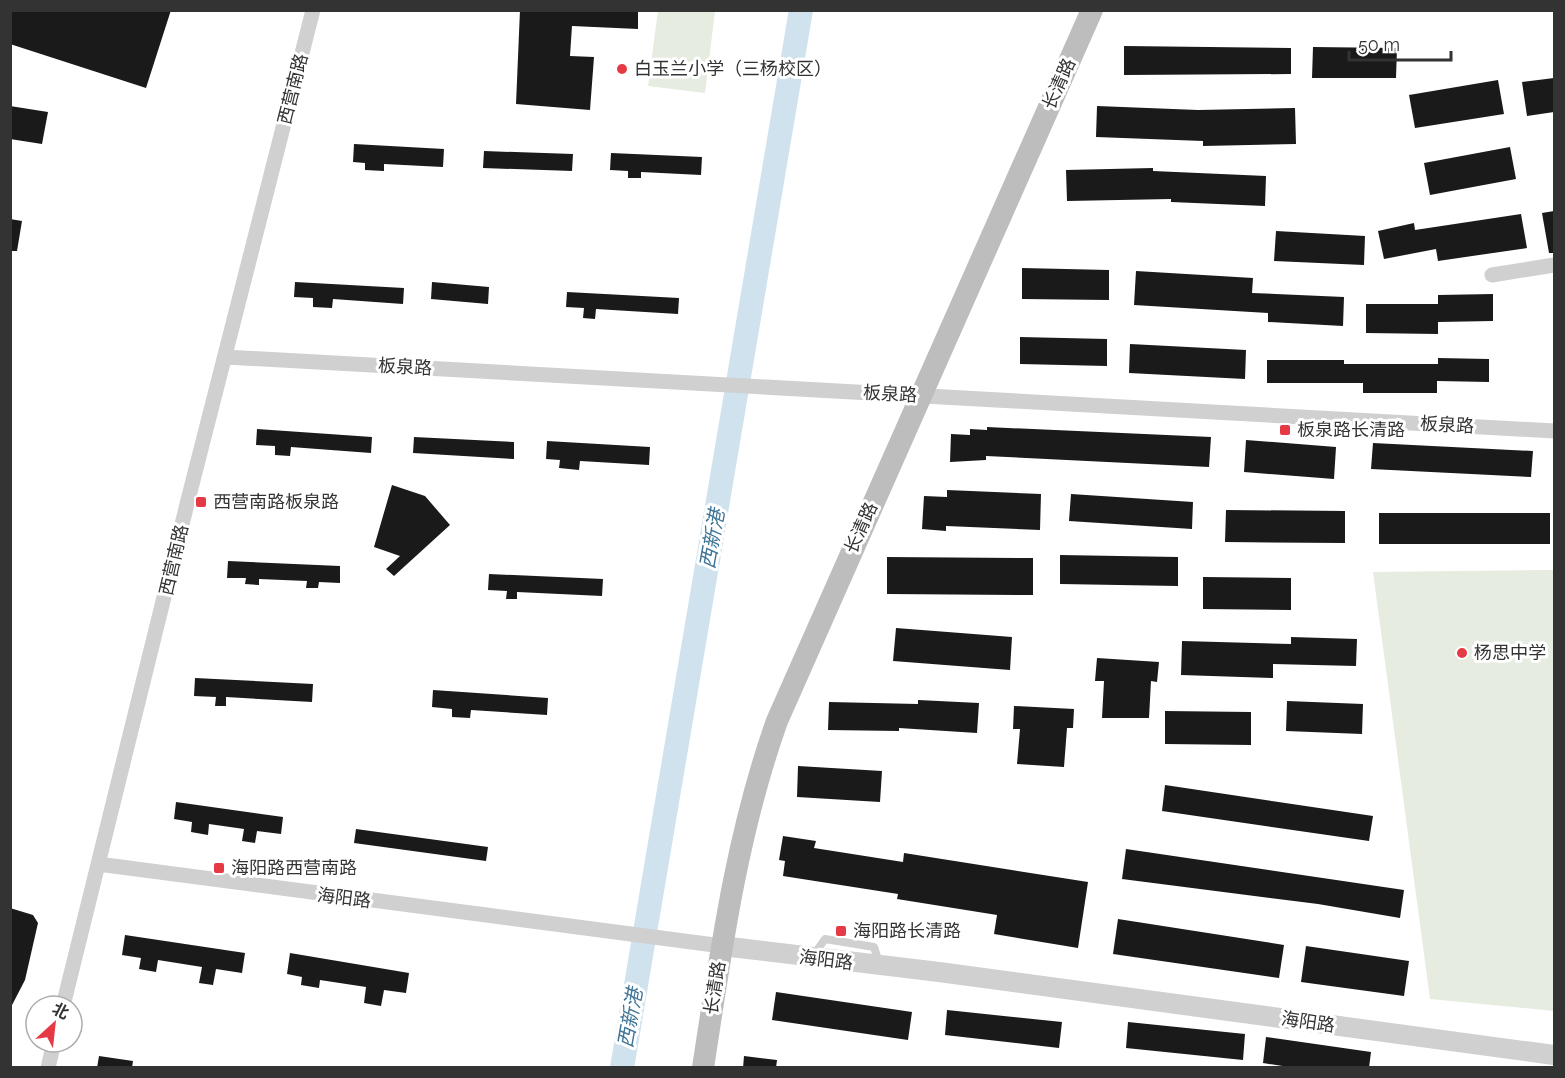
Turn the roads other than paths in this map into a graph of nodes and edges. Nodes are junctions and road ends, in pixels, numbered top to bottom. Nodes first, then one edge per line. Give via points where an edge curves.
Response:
1 (313, 10) edge
2 (1092, 10) edge
3 (1554, 265) edge
4 (1492, 275) dead end
5 (226, 357) junction
6 (920, 396) junction
7 (1554, 431) edge
8 (99, 864) junction
9 (722, 946) junction
10 (66, 994) edge
11 (1554, 1055) edge
12 (703, 1068) edge

1 - 5 street, 西营南路
2 - 6 main road, 长清路
3 - 4 street
5 - 6 street, 板泉路
5 - 8 street, 西营南路
6 - 7 street, 板泉路
6 - 9 main road, 长清路 via 777,721 749,806
8 - 9 street, 海阳路
8 - 10 street, 西营南路
9 - 11 street, 海阳路
9 - 12 main road, 长清路

